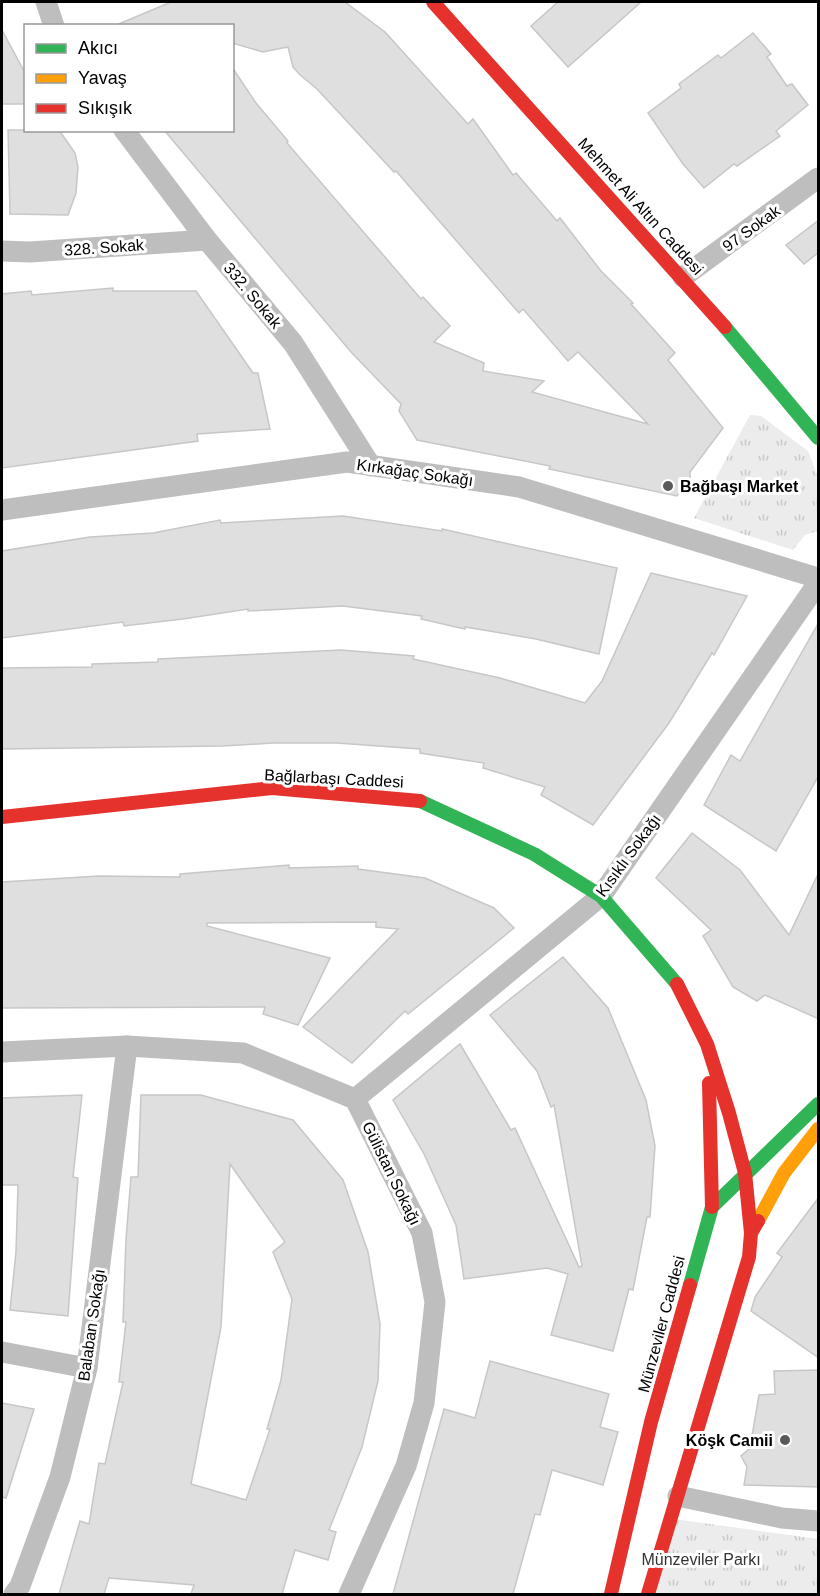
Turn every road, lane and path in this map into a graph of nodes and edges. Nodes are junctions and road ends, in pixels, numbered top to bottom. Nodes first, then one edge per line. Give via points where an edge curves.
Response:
1 (46, 2) edge
2 (433, 2) edge
3 (53, 24) edge
4 (126, 132) edge
5 (819, 178) edge
6 (207, 240) junction
7 (2, 251) edge
8 (683, 277) junction
9 (818, 438) edge
10 (371, 466) junction
11 (2, 510) edge
12 (819, 578) edge
13 (819, 584) edge
14 (2, 817) edge
15 (601, 896) junction
16 (707, 1044) junction
17 (127, 1046) junction
18 (2, 1052) edge
19 (355, 1099) junction
20 (819, 1104) edge
21 (729, 1113) junction
22 (819, 1129) edge
23 (747, 1130) dead end
24 (745, 1173) junction
25 (722, 1214) junction
26 (751, 1233) junction
27 (2, 1352) edge
28 (87, 1368) junction
29 (678, 1496) junction
30 (819, 1521) edge
31 (14, 1594) edge
32 (349, 1594) edge
33 (611, 1594) edge
34 (648, 1594) edge

1 - 3 street
2 - 8 main road, Mehmet Ali Altın Caddesi
4 - 6 street, 332. Sokak
5 - 8 street, 97 Sokak
6 - 7 street, 328. Sokak
6 - 10 street, 332. Sokak via 293,343
8 - 9 main road, Mehmet Ali Altın Caddesi
10 - 11 street, Kırkağaç Sokağı via 346,462
10 - 12 street, Kırkağaç Sokağı via 519,487
13 - 15 street, Kısıklı Sokağı
14 - 15 main road, Bağlarbaşı Caddesi via 272,788 416,799 534,854
15 - 16 main road, Bağlarbaşı Caddesi via 673,976
15 - 19 street, Kısıklı Sokağı
16 - 21 main road, Bağlarbaşı Caddesi
16 - 25 main road, Bağlarbaşı Caddesi
17 - 18 street
17 - 19 street via 243,1053
17 - 28 street, Balaban Sokağı
19 - 32 street, Gülistan Sokağı via 422,1233 435,1302 424,1403 406,1466
20 - 24 main road, Münzeviler Caddesi via 772,1139
21 - 23 main road, Bağlarbaşı Caddesi
21 - 24 main road, Bağlarbaşı Caddesi
22 - 26 main road via 784,1173
24 - 25 main road, Münzeviler Caddesi
24 - 26 main road, Bağlarbaşı Caddesi
25 - 26 main road
25 - 33 main road, Münzeviler Caddesi via 651,1422
26 - 29 main road via 748,1257
27 - 28 street
28 - 31 street, Balaban Sokağı via 60,1477
29 - 30 street via 782,1518
29 - 34 main road

